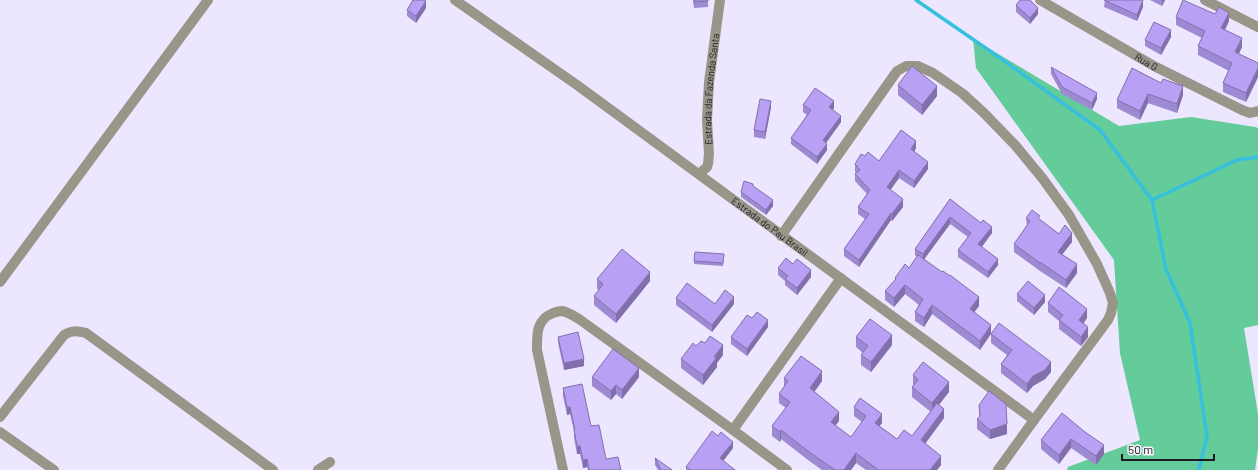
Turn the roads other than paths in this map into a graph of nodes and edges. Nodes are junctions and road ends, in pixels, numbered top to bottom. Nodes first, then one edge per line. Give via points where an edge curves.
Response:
1 (208, 0) edge
2 (455, 0) edge
3 (720, 0) edge
4 (1040, 0) edge
5 (1205, 0) edge
6 (1258, 27) edge
7 (1258, 111) edge
8 (699, 174) junction
9 (781, 236) junction
10 (841, 278) junction
11 (0, 282) edge
12 (0, 417) edge
13 (1034, 420) junction
14 (733, 430) junction
15 (0, 432) edge
16 (330, 462) dead end
17 (54, 470) edge
18 (273, 470) edge
19 (318, 470) edge
20 (563, 470) edge
21 (787, 470) edge
22 (998, 470) edge

1 - 11 street
2 - 8 street, Estrada do Pau Brasil
3 - 8 street, Estrada da Fazenda Santa via 709,82 708,164
4 - 7 street, Rua G via 1154,66 1242,110 1250,113
5 - 6 street
8 - 9 street, Estrada do Pau Brasil
9 - 10 street, Estrada do Pau Brasil
9 - 13 street via 897,71 906,66 918,66 962,93 1015,145 1043,179 1069,215 1097,264 1112,298 1108,320
10 - 13 street, Estrada do Pau Brasil
10 - 14 street
12 - 18 street via 64,335 76,331 86,333
13 - 22 street
14 - 20 street via 579,319 563,311 556,312 546,316 540,323 537,350
14 - 21 street
15 - 17 street
16 - 19 street

